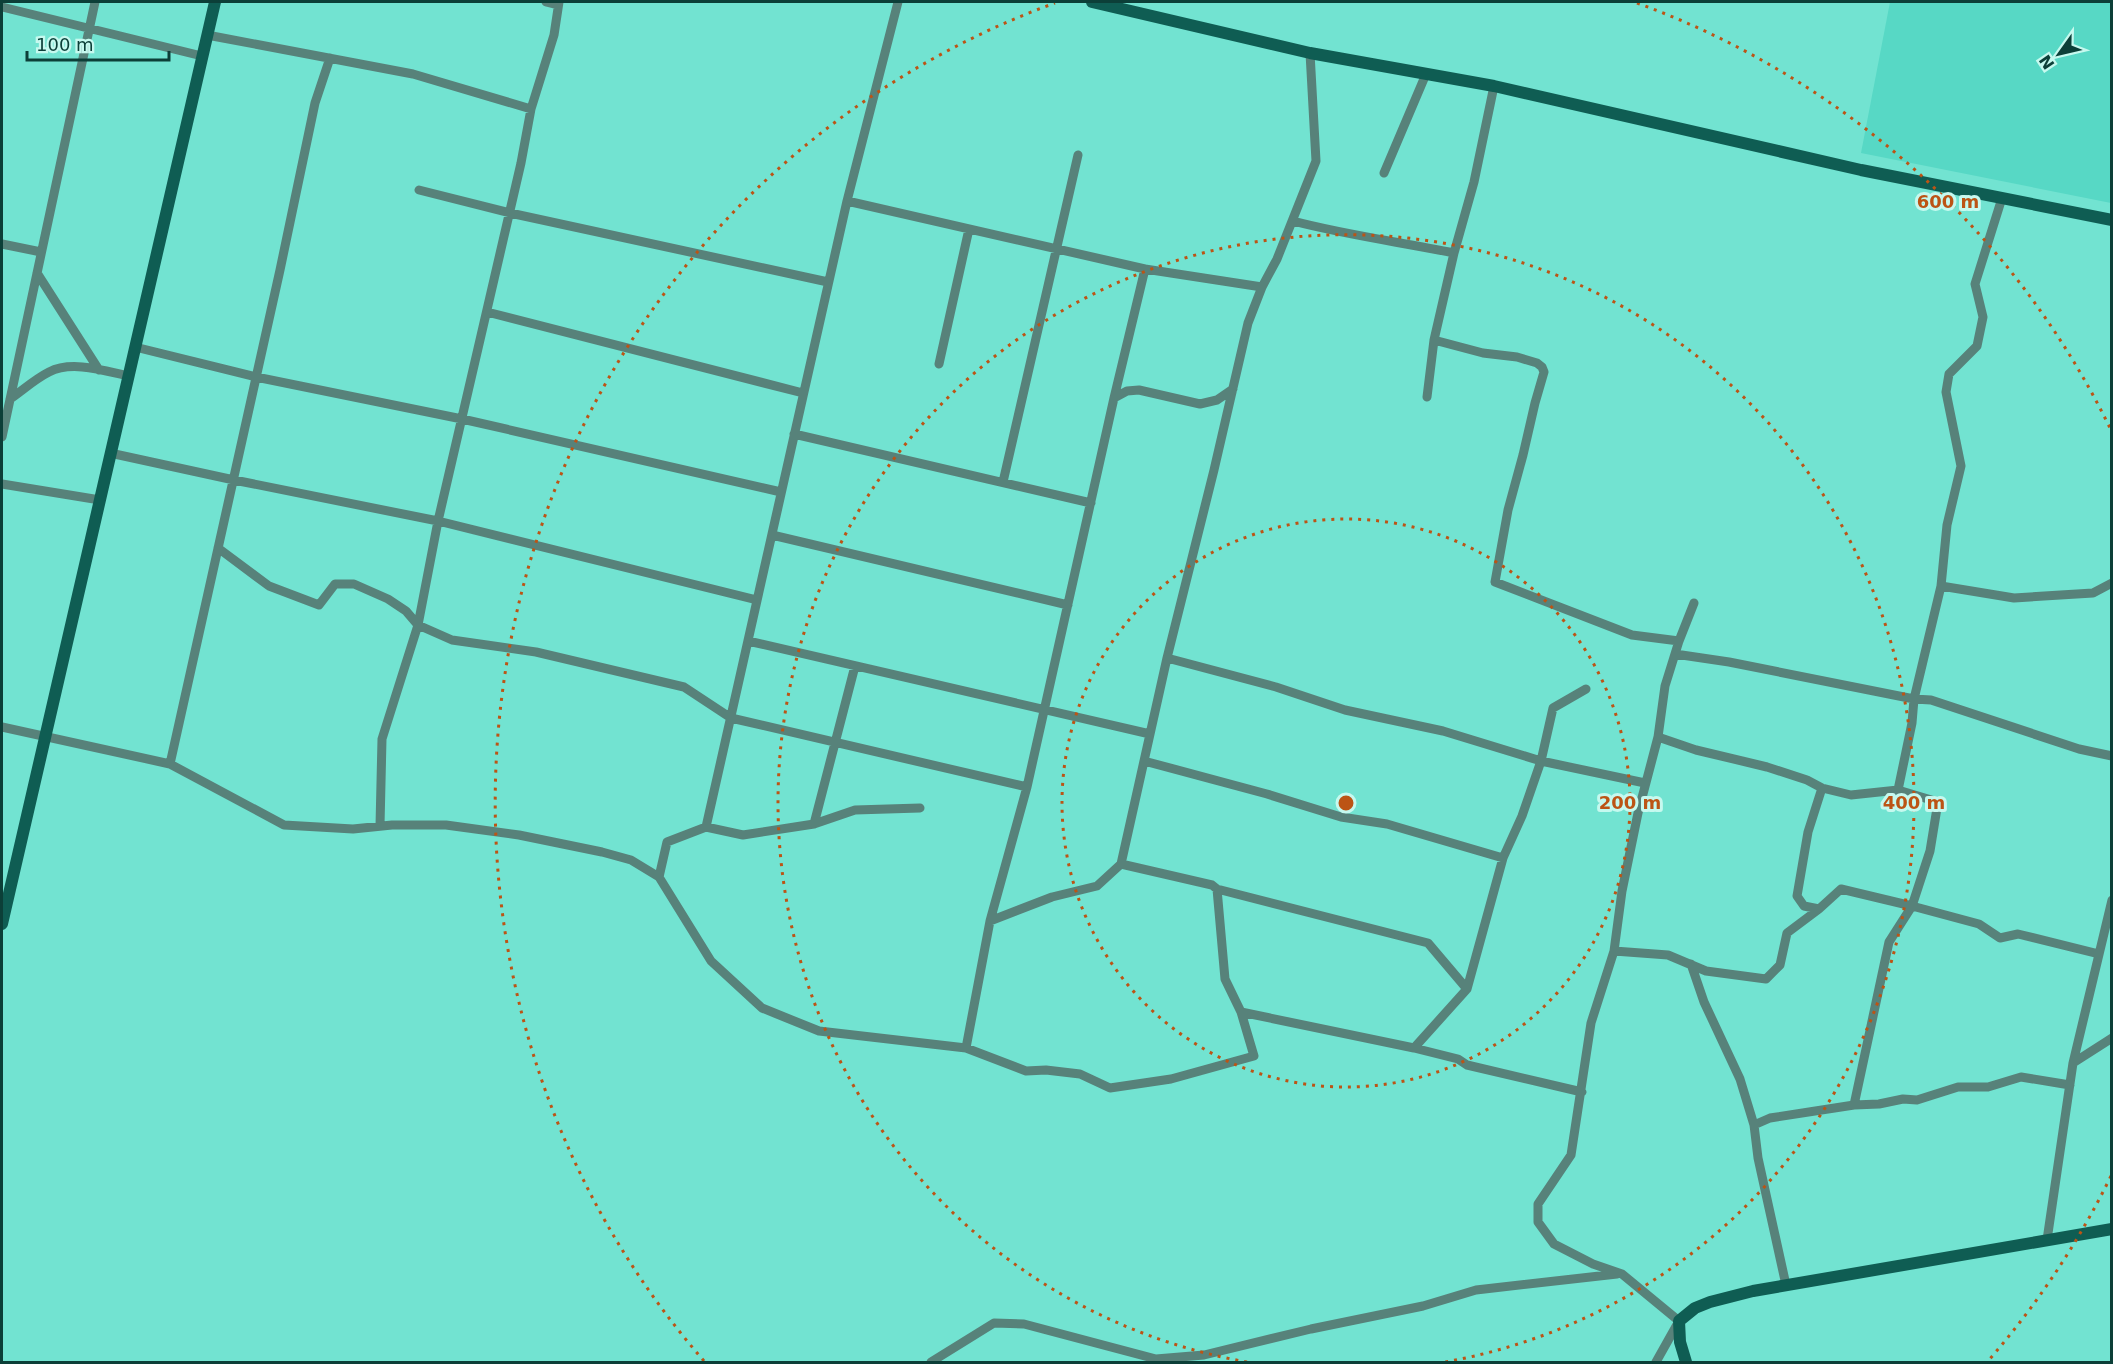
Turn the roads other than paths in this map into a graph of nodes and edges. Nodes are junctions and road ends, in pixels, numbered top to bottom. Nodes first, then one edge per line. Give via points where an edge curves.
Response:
1 (95, 2) edge
2 (215, 2) edge
3 (546, 2) edge
4 (898, 2) edge
5 (1092, 2) edge
6 (558, 3) edge
7 (3, 5) edge
8 (2, 18) edge
9 (89, 27) junction
10 (207, 35) junction
11 (1310, 53) junction
12 (202, 56) junction
13 (330, 58) junction
14 (1426, 74) junction
15 (1494, 86) junction
16 (531, 109) junction
17 (1078, 155) dead end
18 (1384, 173) dead end
19 (419, 190) dead end
20 (2002, 198) junction
21 (846, 201) junction
22 (510, 213) junction
23 (2112, 220) edge
24 (1293, 221) junction
25 (969, 229) junction
26 (2, 244) edge
27 (1057, 249) junction
28 (41, 252) junction
29 (1454, 253) junction
30 (1145, 269) junction
31 (37, 273) junction
32 (828, 282) junction
33 (1262, 287) junction
34 (487, 312) junction
35 (1434, 340) junction
36 (135, 347) junction
37 (939, 364) dead end
38 (99, 370) junction
39 (128, 376) junction
40 (256, 377) junction
41 (1233, 389) junction
42 (803, 393) junction
43 (1426, 397) dead end
44 (1114, 398) junction
45 (10, 399) junction
46 (462, 419) junction
47 (794, 434) junction
48 (2, 437) edge
49 (110, 453) junction
50 (234, 480) junction
51 (1004, 482) junction
52 (2, 484) edge
53 (781, 492) junction
54 (100, 500) junction
55 (1091, 503) junction
56 (438, 521) junction
57 (772, 535) junction
58 (218, 548) junction
59 (2112, 582) edge
60 (1941, 586) junction
61 (757, 600) junction
62 (1694, 603) dead end
63 (1068, 605) junction
64 (418, 625) junction
65 (748, 641) junction
66 (1679, 641) junction
67 (1675, 654) junction
68 (1167, 658) junction
69 (855, 666) junction
70 (1586, 690) dead end
71 (1914, 699) junction
72 (1045, 709) junction
73 (731, 718) junction
74 (2, 727) edge
75 (1150, 734) junction
76 (45, 737) junction
77 (1658, 737) junction
78 (836, 742) junction
79 (2112, 756) edge
80 (1144, 761) junction
81 (1541, 761) junction
82 (170, 764) junction
83 (1645, 783) junction
84 (1027, 787) junction
85 (1822, 788) junction
86 (1898, 790) junction
87 (920, 808) dead end
88 (814, 824) junction
89 (380, 826) junction
90 (706, 827) junction
91 (1503, 858) junction
92 (1120, 864) junction
93 (659, 877) junction
94 (1218, 889) junction
95 (2112, 900) edge
96 (1912, 906) junction
97 (1820, 909) junction
98 (990, 921) junction
99 (2, 924) edge
100 (1614, 951) junction
101 (2099, 954) junction
102 (1691, 964) junction
103 (1467, 989) junction
104 (1241, 1012) junction
105 (2112, 1038) edge
106 (966, 1048) junction
107 (1414, 1048) junction
108 (2073, 1063) junction
109 (2070, 1085) junction
110 (1582, 1092) junction
111 (1854, 1104) junction
112 (1754, 1125) junction
113 (2112, 1229) edge
114 (2047, 1240) junction
115 (1622, 1274) junction
116 (1786, 1285) junction
117 (1679, 1321) junction
118 (1203, 1359) edge
119 (931, 1362) edge
120 (1656, 1362) edge
121 (1686, 1362) edge

1 - 9 street
2 - 10 street
3 - 6 street
4 - 21 street
5 - 11 street
6 - 16 street via 554,35
7 - 8 street
7 - 9 street
9 - 12 street
9 - 28 street
10 - 12 street
10 - 13 street
11 - 14 street
11 - 24 street via 1316,161
12 - 36 street
13 - 16 street via 413,74
13 - 40 street via 315,103
14 - 15 street
14 - 18 street
15 - 20 street via 1861,170
15 - 29 street
16 - 22 street
17 - 27 street
19 - 22 street
20 - 23 street
20 - 60 street via 1975,284 1983,317 1977,346 1949,374 1946,392 1961,466 1947,525
21 - 25 street
21 - 32 street
22 - 32 street
22 - 34 street
24 - 29 street
24 - 33 street
25 - 27 street
25 - 37 street
26 - 28 street
27 - 30 street
27 - 51 street
28 - 31 street
29 - 35 street
30 - 33 street
30 - 44 street
31 - 38 street
31 - 45 street
32 - 42 street
33 - 41 street via 1248,323
34 - 42 street
34 - 46 street
35 - 43 street
35 - 66 street via 1517,357 1537,363 1544,372 1508,510 1495,582 1632,635
36 - 39 street
36 - 40 street
38 - 39 street
38 - 45 street via 70,367 51,371
39 - 49 street
40 - 46 street
40 - 50 street
41 - 44 street via 1217,400 1200,404 1139,390
41 - 68 street
42 - 47 street
44 - 55 street
45 - 48 street
46 - 53 street
46 - 56 street
47 - 51 street
47 - 53 street
49 - 50 street
49 - 54 street
50 - 56 street
50 - 58 street
51 - 55 street
52 - 54 street
53 - 57 street
54 - 76 street
55 - 63 street
56 - 61 street
56 - 64 street
57 - 61 street
57 - 63 street
58 - 64 street via 269,586 320,604 335,584 354,584 388,599
58 - 82 street
59 - 60 street via 2093,593 2014,598
60 - 71 street
61 - 65 street
62 - 66 street
63 - 72 street
64 - 73 street via 452,640 537,652 684,687
64 - 89 street via 382,739
65 - 69 street
65 - 73 street
66 - 67 street
67 - 71 street
67 - 77 street via 1665,686
68 - 75 street
68 - 81 street
69 - 72 street
69 - 78 street
70 - 81 street via 1553,708
71 - 79 street via 1931,700 2079,749
71 - 86 street
72 - 75 street
72 - 84 street
73 - 78 street
73 - 90 street
74 - 76 street
75 - 80 street
76 - 82 street
76 - 99 street
77 - 83 street
77 - 85 street via 1767,767
78 - 84 street
78 - 88 street
80 - 91 street
80 - 92 street
81 - 83 street
81 - 91 street
82 - 89 street via 284,825 353,829
83 - 100 street via 1622,891
84 - 98 street
85 - 86 street via 1851,795
85 - 97 street via 1808,832 1797,896 1804,906
86 - 96 street via 1938,802 1930,851
87 - 88 street via 855,810
88 - 90 street via 743,835
89 - 93 street via 446,825 519,835 631,860
90 - 93 street via 667,842
91 - 103 street
92 - 94 street
92 - 98 street via 1097,886 1052,897
93 - 106 street via 711,961 762,1008 819,1031
94 - 103 street via 1428,943
94 - 104 street via 1225,979
95 - 101 street
96 - 97 street via 1841,889
96 - 101 street via 1979,924 2000,938 2018,934
96 - 111 street via 1889,942
97 - 102 street via 1787,933 1780,965 1766,979 1706,971
98 - 106 street
100 - 102 street via 1668,955
100 - 110 street via 1591,1023
101 - 108 street
102 - 112 street via 1740,1079
103 - 107 street
104 - 106 street via 1254,1056 1171,1079 1110,1088 1080,1074 1026,1071
104 - 107 street
105 - 108 street
107 - 110 street via 1467,1065
108 - 109 street
109 - 111 street via 2021,1077 1989,1087 1958,1087 1917,1100
109 - 114 street
110 - 115 street via 1570,1155 1538,1204 1539,1222 1554,1244
111 - 112 street via 1770,1118
112 - 116 street
113 - 114 street
114 - 116 street
115 - 117 street
115 - 118 street via 1476,1290
116 - 117 street via 1710,1302
117 - 120 street
117 - 121 street
118 - 119 street via 1156,1359 1024,1324 994,1323

